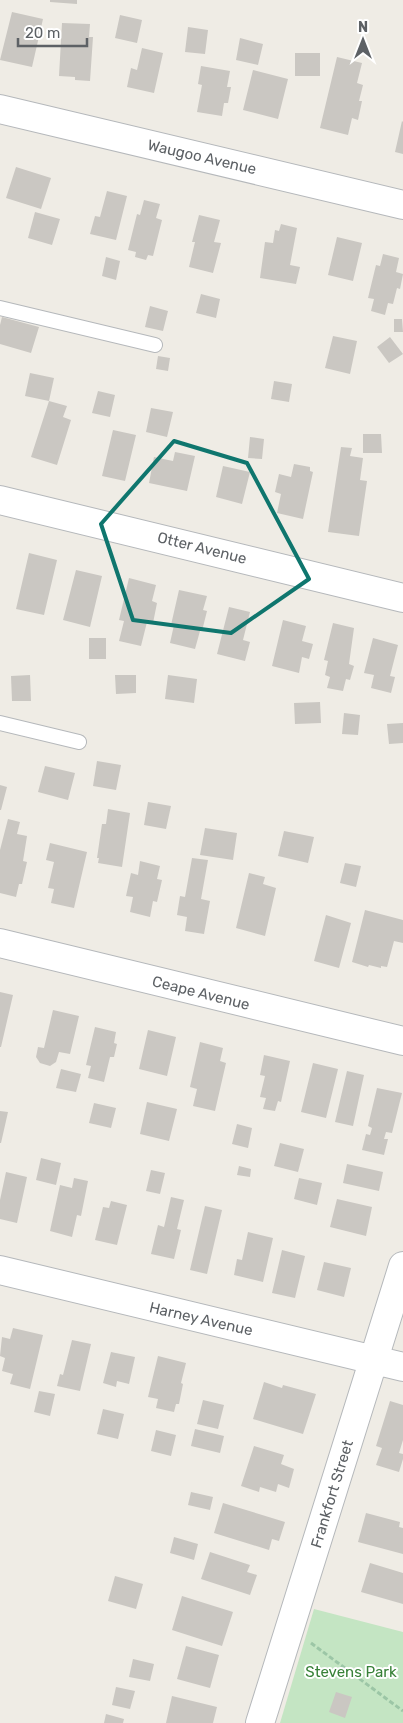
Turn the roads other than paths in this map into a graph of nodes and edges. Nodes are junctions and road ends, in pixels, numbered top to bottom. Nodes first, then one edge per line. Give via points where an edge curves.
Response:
1 (0, 109) edge
2 (403, 205) edge
3 (0, 308) edge
4 (155, 345) dead end
5 (0, 500) edge
6 (403, 598) edge
7 (0, 723) edge
8 (78, 742) dead end
9 (0, 943) edge
10 (403, 1041) edge
11 (403, 1266) edge
12 (0, 1270) edge
13 (374, 1360) junction
14 (403, 1367) edge
15 (260, 1723) edge

1 - 2 street, Waugoo Avenue
3 - 4 lane
5 - 6 street, Otter Avenue
7 - 8 lane
9 - 10 street, Ceape Avenue
11 - 13 street, Frankfort Street
12 - 13 street, Harney Avenue
13 - 14 street, Harney Avenue
13 - 15 street, Frankfort Street

